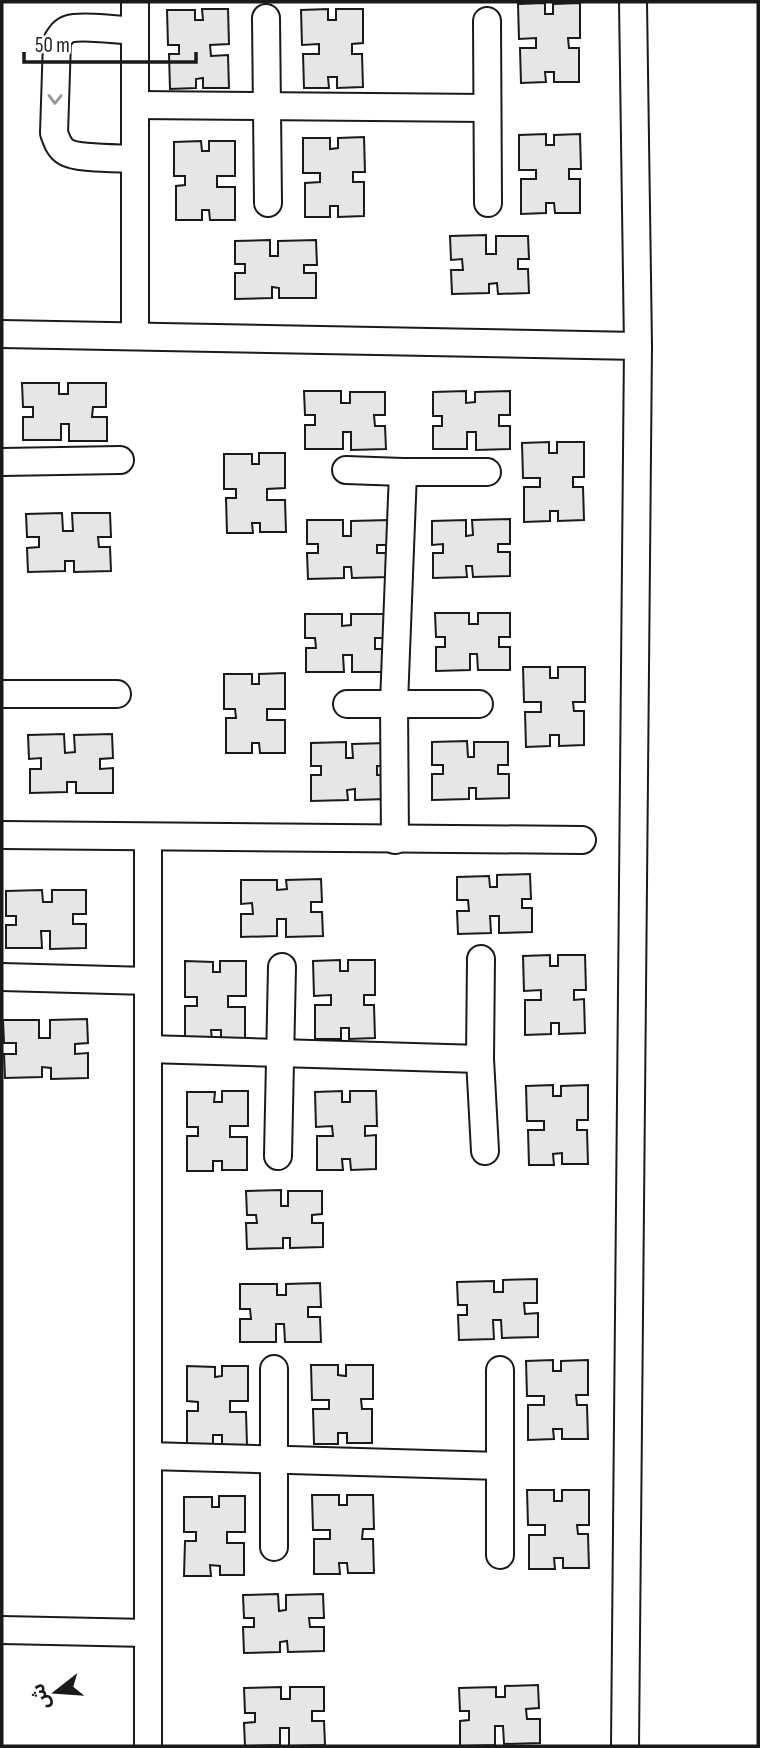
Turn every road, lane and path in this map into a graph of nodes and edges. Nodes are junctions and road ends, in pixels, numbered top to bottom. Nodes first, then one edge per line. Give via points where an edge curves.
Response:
1 (135, 2) edge
2 (632, 2) edge
3 (266, 18) dead end
4 (487, 21) dead end
5 (135, 31) junction
6 (135, 105) junction
7 (267, 106) junction
8 (487, 108) junction
9 (135, 159) junction
10 (268, 203) dead end
11 (488, 203) dead end
12 (2, 334) edge
13 (135, 336) junction
14 (638, 346) junction
15 (120, 460) dead end
16 (2, 462) edge
17 (346, 470) dead end
18 (403, 472) junction
19 (487, 472) dead end
20 (2, 694) edge
21 (117, 694) dead end
22 (394, 703) junction
23 (347, 704) dead end
24 (479, 704) dead end
25 (2, 835) edge
26 (148, 837) junction
27 (395, 840) junction
28 (582, 841) dead end
29 (481, 959) dead end
30 (282, 967) dead end
31 (2, 977) edge
32 (148, 981) junction
33 (148, 1049) junction
34 (280, 1052) junction
35 (480, 1059) junction
36 (485, 1151) dead end
37 (278, 1156) dead end
38 (274, 1369) dead end
39 (500, 1370) dead end
40 (148, 1456) junction
41 (275, 1460) junction
42 (500, 1466) junction
43 (274, 1546) dead end
44 (500, 1555) dead end
45 (2, 1630) edge
46 (148, 1633) junction
47 (148, 1746) edge
48 (625, 1746) edge

1 - 5 street
2 - 14 street
3 - 7 street
4 - 8 street
5 - 6 street
5 -> 9 street via 75,28 60,36 54,134 67,153
6 - 7 street
6 - 9 street
7 - 8 street
7 - 10 street
8 - 11 street
9 - 13 street
12 - 13 street
13 - 14 street
14 - 48 street
15 - 16 street
17 - 18 street
18 - 19 street
18 - 22 street
20 - 21 street
22 - 23 street
22 - 24 street
22 - 27 street
25 - 26 street
26 - 27 street
26 - 32 street
27 - 28 street
29 - 35 street
30 - 34 street
31 - 32 street
32 - 33 street
33 - 34 street
33 - 40 street
34 - 35 street
34 - 37 street
35 - 36 street
38 - 41 street
39 - 42 street
40 - 41 street
40 - 46 street
41 - 42 street
41 - 43 street
42 - 44 street
45 - 46 street
46 - 47 street

